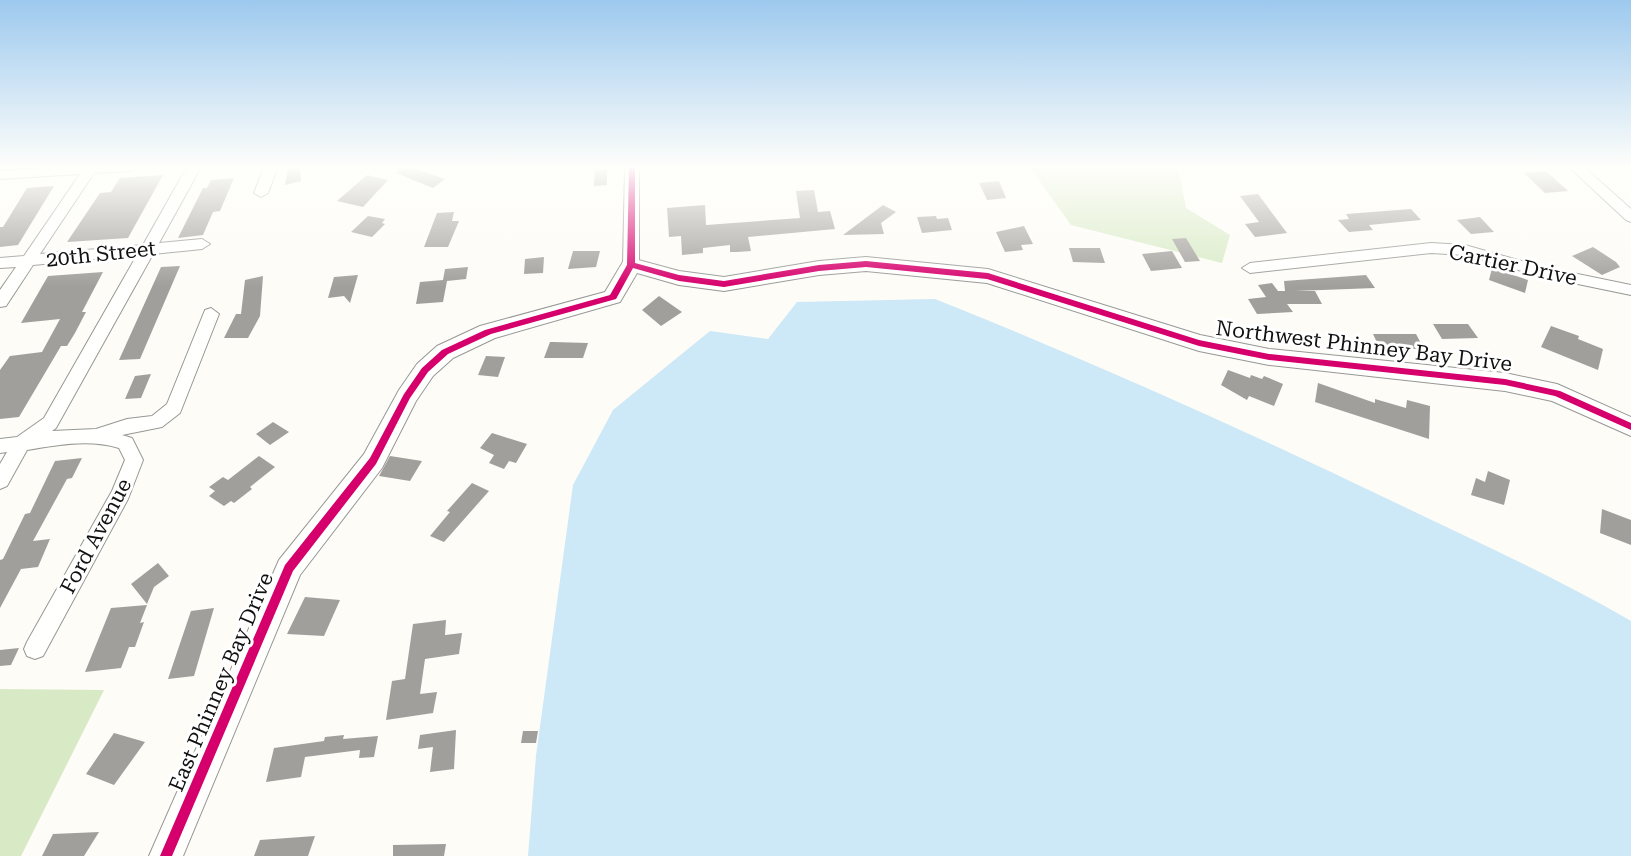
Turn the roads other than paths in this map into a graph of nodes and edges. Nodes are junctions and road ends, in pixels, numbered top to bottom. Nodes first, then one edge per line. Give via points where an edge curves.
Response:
1 (64, 207) edge
2 (172, 207) edge
3 (632, 207) edge
4 (202, 244) dead end
5 (149, 249) junction
6 (26, 261) junction
7 (0, 263) edge
8 (631, 265) junction
9 (1250, 268) dead end
10 (1631, 290) edge
11 (0, 302) edge
12 (211, 314) dead end
13 (1631, 427) edge
14 (102, 434) junction
15 (21, 444) junction
16 (0, 446) edge
17 (0, 481) edge
18 (34, 649) dead end
19 (166, 856) edge

1 - 6 street
2 - 5 street
3 - 8 street
4 - 5 street, 20th Street
5 - 6 street, 20th Street
5 - 15 street via 50,423
6 - 7 street, 20th Street
6 - 11 street
8 - 13 street, Northwest Phinney Bay Drive via 679,278 724,284 866,264 988,276 1199,343 1269,357 1505,382 1557,393
8 - 19 street, East Phinney Bay Drive via 613,297 488,332 456,345 425,370 373,461 289,568
9 - 10 street, Cartier Drive via 1431,248 1465,250 1539,271
12 - 14 street via 174,408 156,422
14 - 15 street via 80,433
14 - 18 street, Ford Avenue via 126,443 134,460 121,493
15 - 16 street
15 - 17 street

